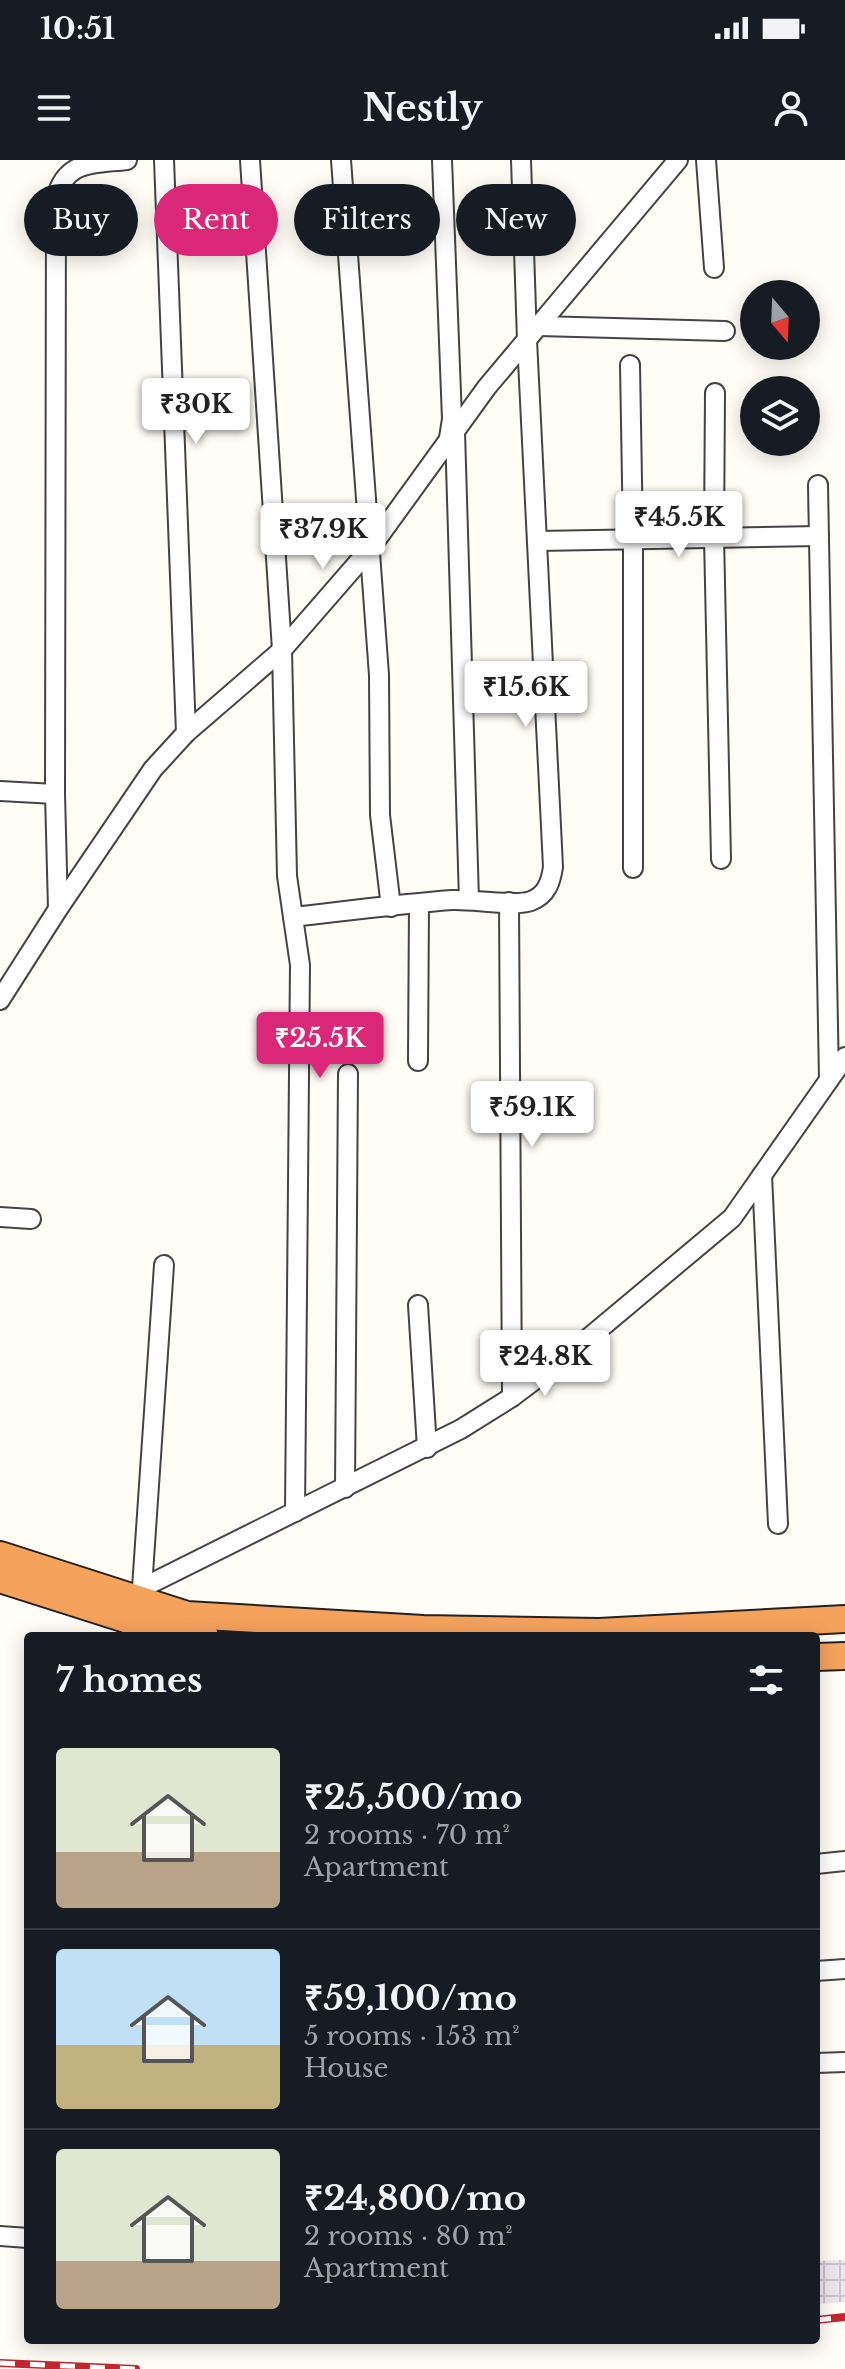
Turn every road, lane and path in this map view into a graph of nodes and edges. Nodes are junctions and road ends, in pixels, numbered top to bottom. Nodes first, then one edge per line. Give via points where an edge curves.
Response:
1 (127, 160) edge
2 (164, 160) edge
3 (250, 160) edge
4 (341, 160) edge
5 (442, 160) edge
6 (521, 160) edge
7 (678, 160) edge
8 (706, 160) edge
9 (714, 268) dead end
10 (725, 331) dead end
11 (533, 333) junction
12 (630, 365) dead end
13 (715, 393) dead end
14 (452, 437) junction
15 (818, 485) dead end
16 (819, 536) junction
17 (714, 537) junction
18 (633, 538) junction
19 (538, 541) junction
20 (369, 550) junction
21 (282, 650) junction
22 (186, 733) junction
23 (0, 791) edge
24 (55, 794) junction
25 (721, 859) dead end
26 (633, 868) dead end
27 (469, 900) junction
28 (509, 902) junction
29 (419, 904) junction
30 (391, 907) junction
31 (58, 909) junction
32 (293, 917) junction
33 (2, 992) edge
34 (845, 1057) edge
35 (418, 1061) dead end
36 (348, 1074) dead end
37 (829, 1080) junction
38 (762, 1175) junction
39 (0, 1217) edge
40 (31, 1219) dead end
41 (164, 1265) dead end
42 (418, 1305) dead end
43 (512, 1397) junction
44 (427, 1448) junction
45 (345, 1488) junction
46 (295, 1512) junction
47 (778, 1524) dead end
48 (0, 1555) edge
49 (0, 1579) edge
50 (135, 1611) edge
51 (845, 1619) edge
52 (194, 1632) edge
53 (529, 1632) edge
54 (633, 1632) edge
55 (845, 1656) edge
56 (820, 1657) edge
57 (845, 1861) edge
58 (820, 1864) edge
59 (845, 1969) edge
60 (820, 1971) edge
61 (845, 2062) edge
62 (820, 2063) edge
63 (0, 2236) edge
64 (24, 2238) edge

1 - 24 street via 78,167 60,184 56,199
2 - 22 street
3 - 21 street
4 - 20 street
5 - 14 street
6 - 11 street
7 - 11 street
8 - 9 street
10 - 11 street
11 - 14 street
11 - 19 street
12 - 18 street
13 - 17 street
14 - 20 street
14 - 27 street
15 - 16 street
16 - 17 street
16 - 37 street
17 - 18 street
17 - 25 street
18 - 19 street
18 - 26 street
19 - 28 street via 553,867 543,894 532,901
20 - 21 street
20 - 30 street via 381,703 380,815
21 - 22 street
21 - 32 street via 287,876
22 - 31 street via 153,769
23 - 24 street
24 - 31 street
27 - 28 street
27 - 29 street
28 - 43 street
29 - 30 street
29 - 35 street
30 - 32 street
31 - 33 street
32 - 46 street via 300,965
34 - 37 street
36 - 45 street
37 - 38 street
38 - 43 street via 724,1227
38 - 47 street
39 - 40 street
41 - 50 street
42 - 44 street
43 - 44 street
44 - 45 street
45 - 46 street
46 - 50 street
48 - 50 highway
49 - 50 highway
50 - 52 highway
50 - 53 highway
51 - 54 highway
55 - 56 highway
57 - 58 street
59 - 60 street
61 - 62 street
63 - 64 street

